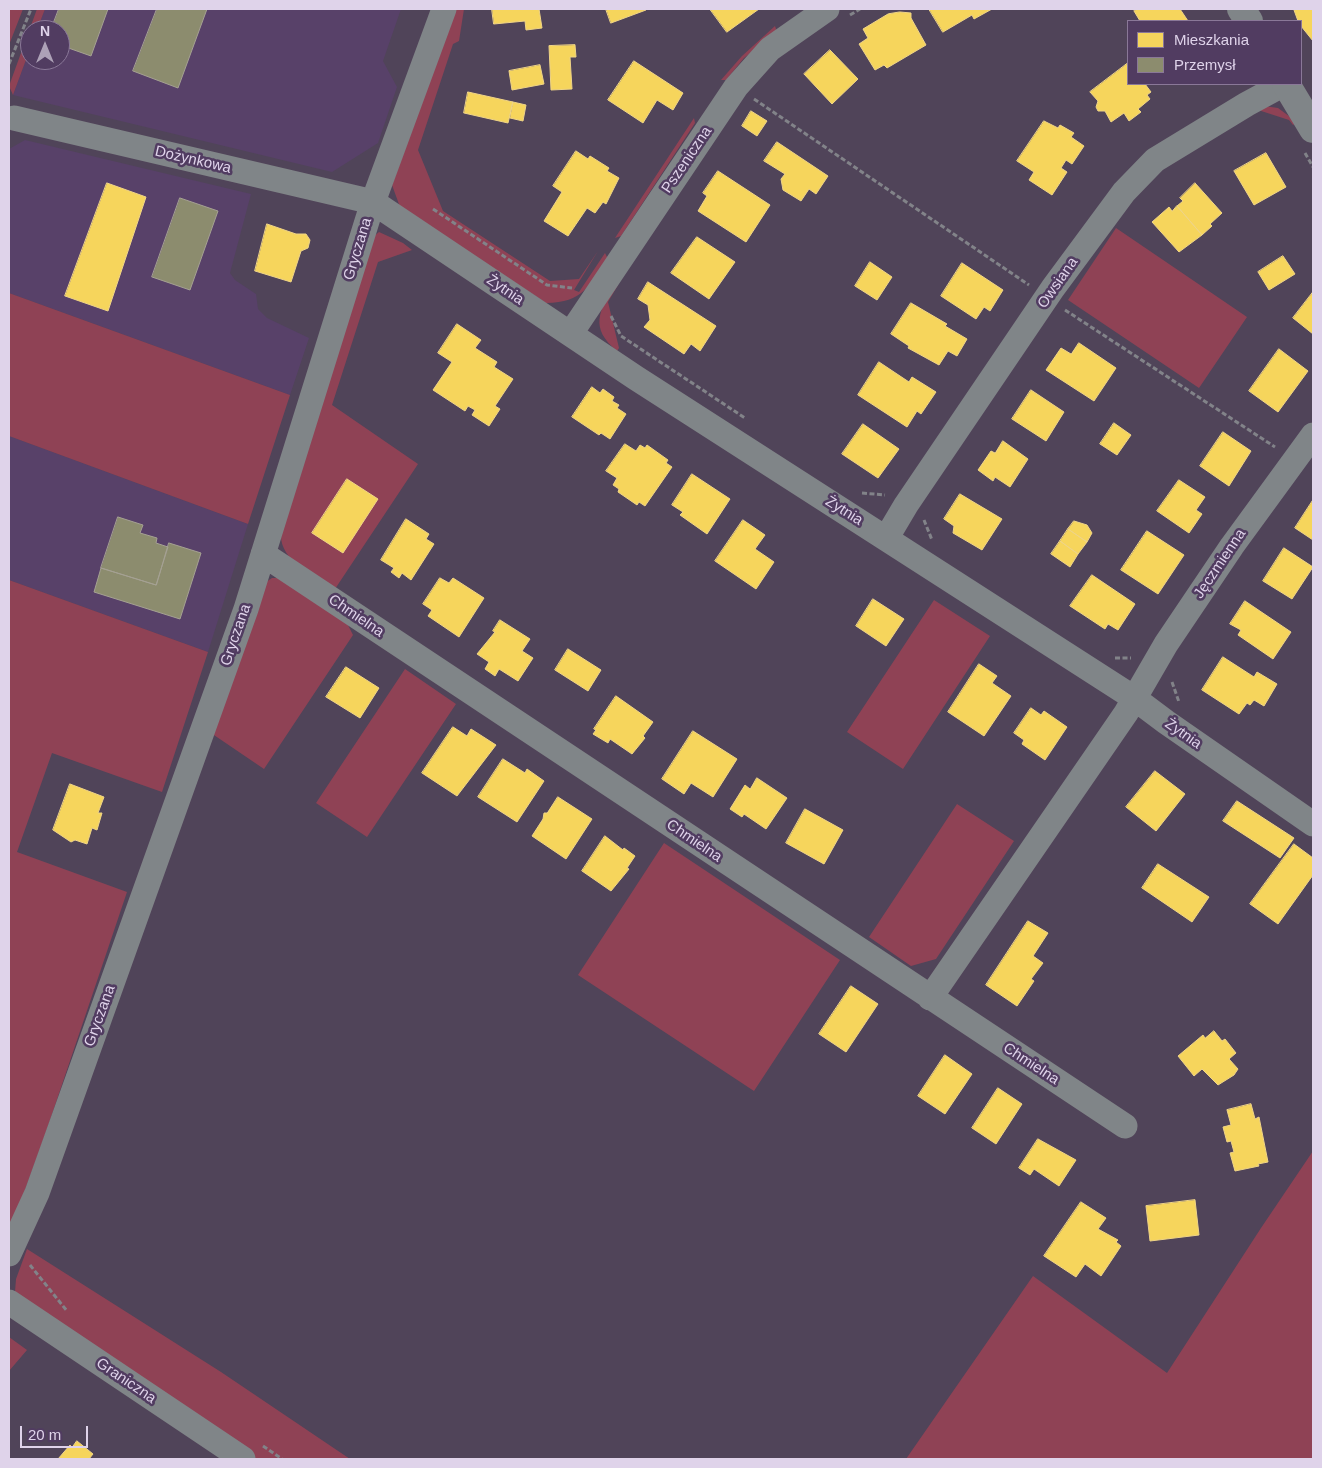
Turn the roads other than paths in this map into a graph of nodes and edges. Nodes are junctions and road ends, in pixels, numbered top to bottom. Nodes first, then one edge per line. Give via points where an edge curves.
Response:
1 (444, 9) edge
2 (1241, 9) edge
3 (835, 14) edge
4 (1248, 20) edge
5 (1283, 85) edge
6 (1285, 85) edge
7 (14, 118) dead end
8 (1308, 140) edge
9 (373, 202) junction
10 (570, 333) junction
11 (1313, 435) edge
12 (887, 537) junction
13 (263, 554) junction
14 (1134, 698) junction
15 (1313, 824) edge
16 (930, 998) junction
17 (1125, 1126) dead end
18 (9, 1254) edge
19 (9, 1302) edge
20 (243, 1459) edge

1 - 9 street, Gryczana
2 - 4 street
3 - 10 street, Pszeniczna via 770,49 736,87
5 - 12 street, Owsiana via 1155,160 1124,192 1047,298
6 - 8 street
7 - 9 street, Dożynkowa
9 - 10 street, Żytnia
9 - 13 street, Gryczana
10 - 12 street, Żytnia
11 - 14 street, Jęczmienna via 1232,546
12 - 14 street, Żytnia
13 - 16 street, Chmielna
13 - 18 street, Gryczana via 37,1193
14 - 15 street, Żytnia
14 - 16 street, Jęczmienna
16 - 17 street, Chmielna
19 - 20 street, Graniczna

